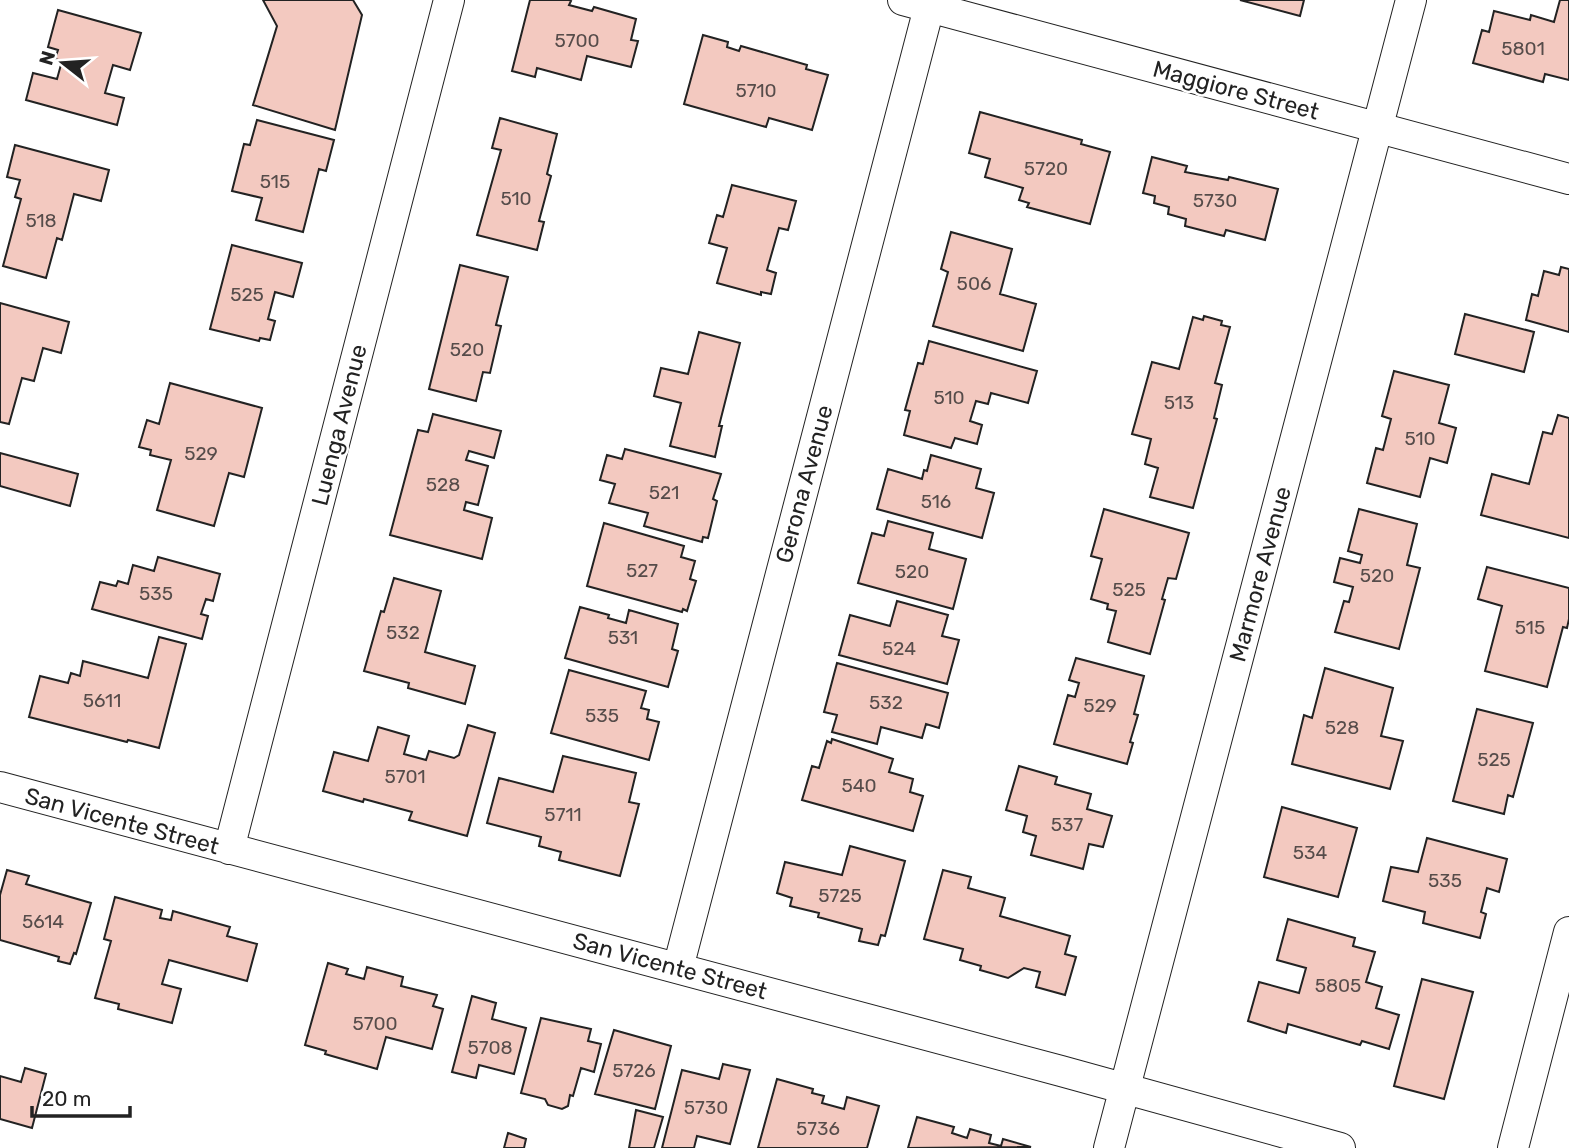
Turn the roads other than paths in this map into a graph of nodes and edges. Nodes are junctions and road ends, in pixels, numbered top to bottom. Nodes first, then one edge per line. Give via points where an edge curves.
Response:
1 (449, 0) edge
2 (1412, 0) edge
3 (921, 2) edge
4 (1378, 129) junction
5 (1569, 179) edge
6 (0, 787) edge
7 (229, 849) junction
8 (1569, 932) edge
9 (678, 968) junction
10 (1125, 1089) junction
11 (1109, 1148) edge
12 (1340, 1148) edge
13 (1513, 1148) edge

1 - 7 street, Luenga Avenue
2 - 4 street, Marmore Avenue
3 - 4 street, Maggiore Street
3 - 9 street, Gerona Avenue
4 - 5 street, Maggiore Street
4 - 10 street, Marmore Avenue
6 - 7 street, San Vicente Street
7 - 9 street, San Vicente Street
8 - 13 street
9 - 10 street, San Vicente Street
10 - 11 street, Marmore Avenue
10 - 12 street, San Vicente Street

